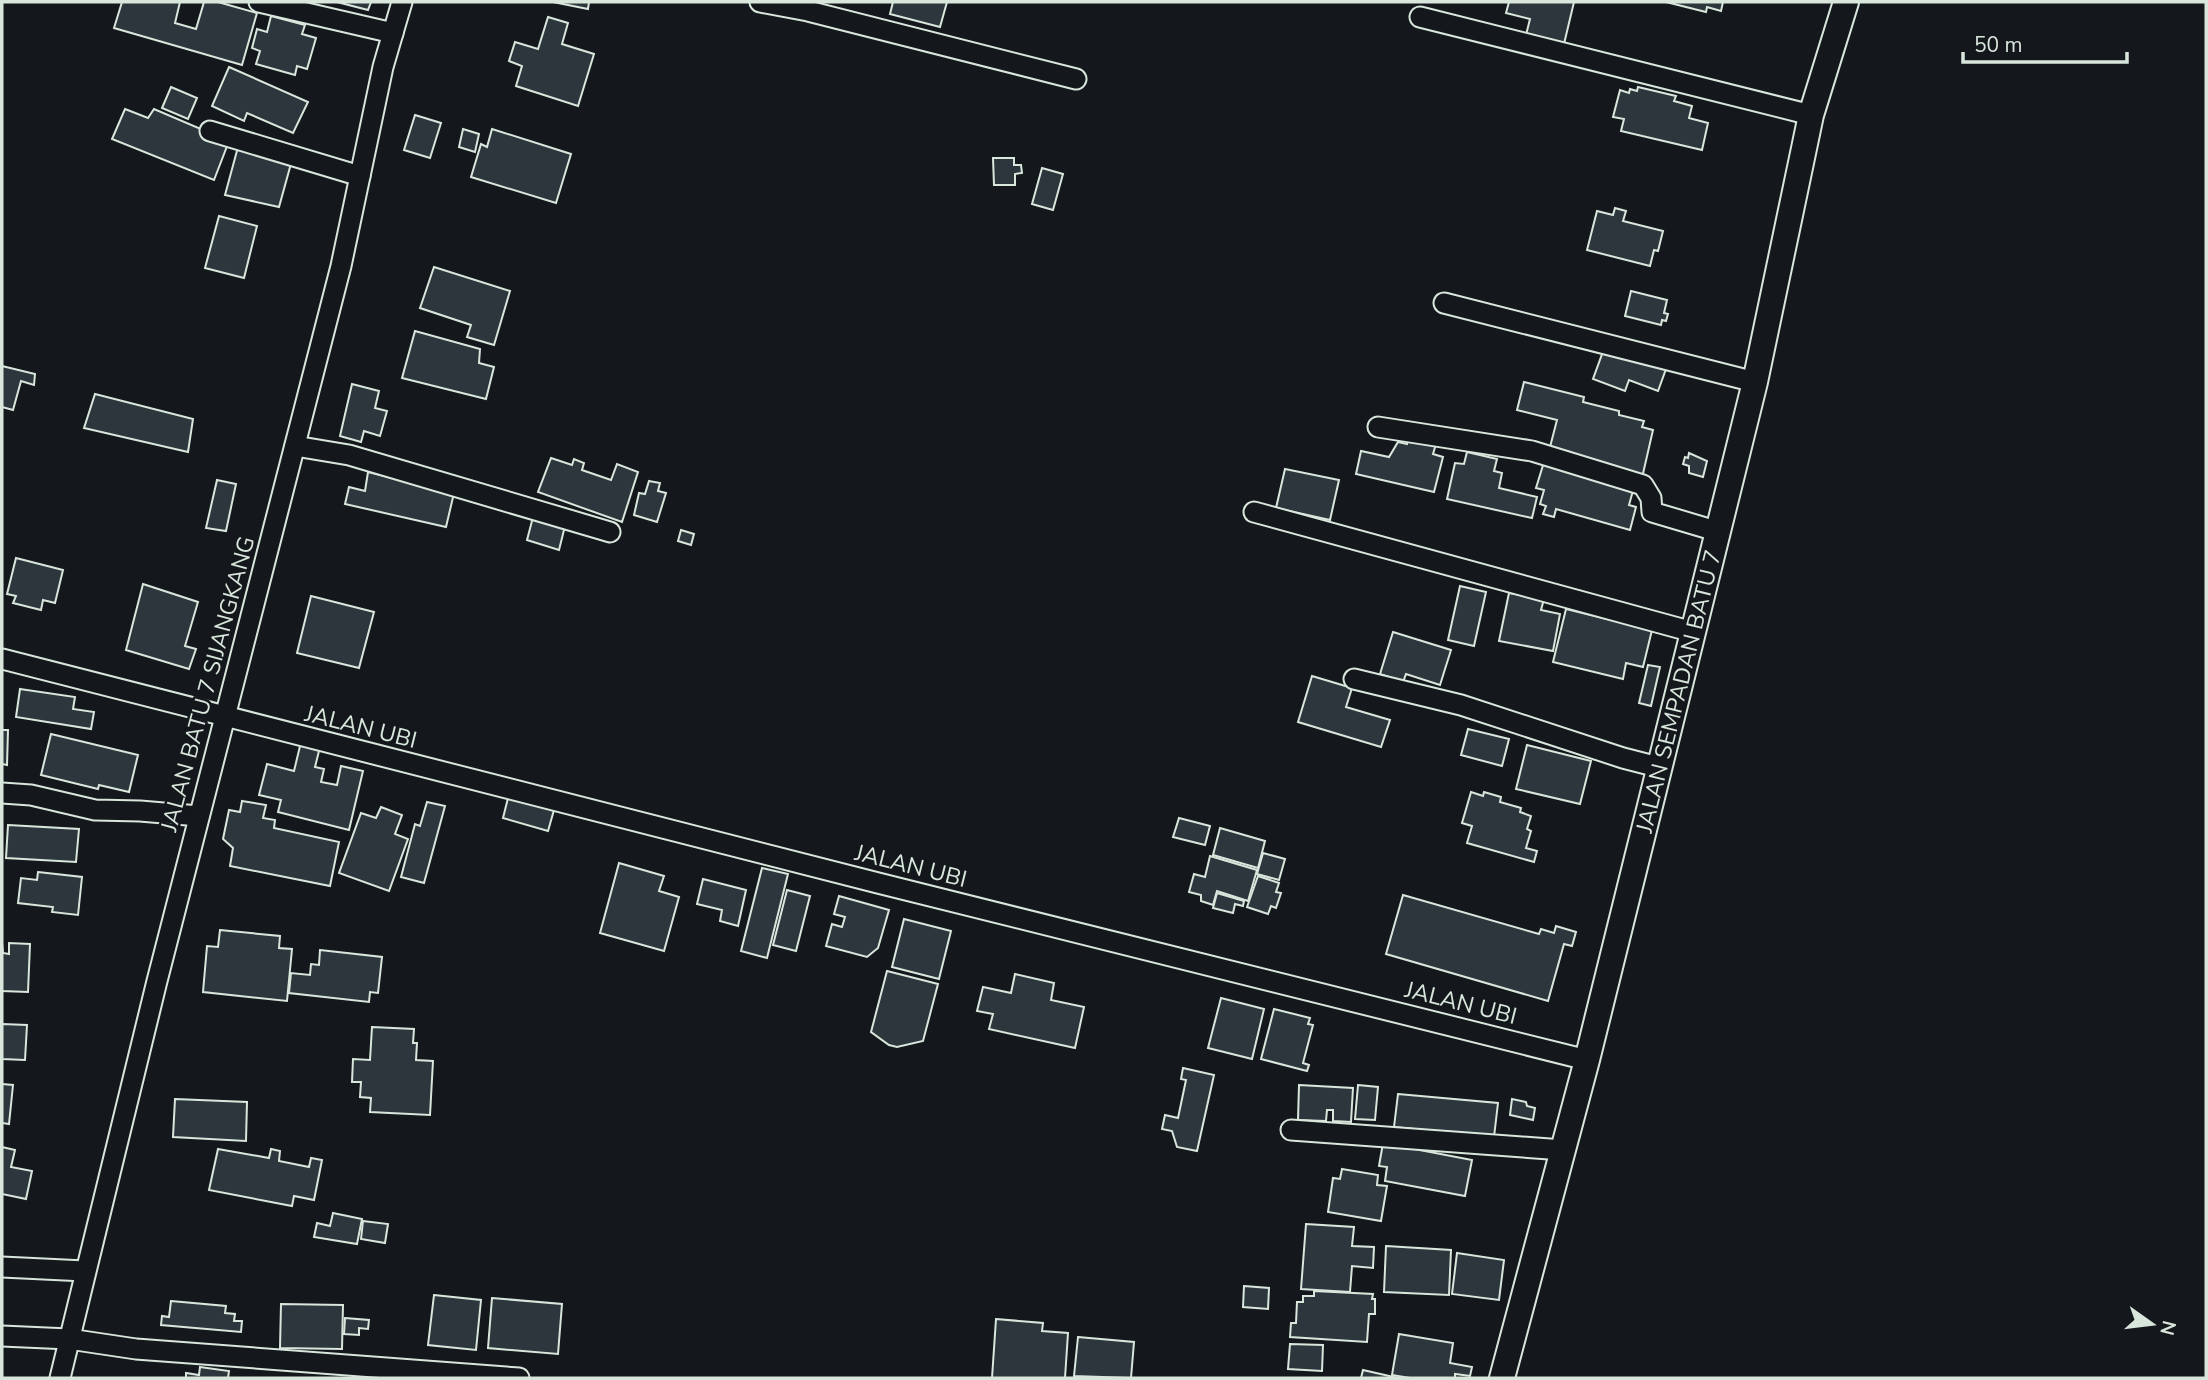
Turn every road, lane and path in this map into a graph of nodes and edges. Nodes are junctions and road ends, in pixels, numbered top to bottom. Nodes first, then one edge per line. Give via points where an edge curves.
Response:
1 (259, 2) edge
2 (402, 2) edge
3 (760, 2) edge
4 (1846, 2) edge
5 (1420, 17) dead end
6 (393, 33) junction
7 (1076, 79) dead end
8 (1811, 116) junction
9 (210, 131) dead end
10 (360, 176) junction
11 (1444, 303) dead end
12 (1755, 382) junction
13 (1378, 427) dead end
14 (295, 446) junction
15 (1254, 512) dead end
16 (1716, 531) junction
17 (610, 532) dead end
18 (1693, 632) junction
19 (2, 659) edge
20 (1353, 679) dead end
21 (224, 717) junction
22 (1658, 767) junction
23 (2, 793) edge
24 (199, 816) junction
25 (1587, 1060) junction
26 (1291, 1130) dead end
27 (1563, 1150) junction
28 (2, 1267) edge
29 (85, 1271) junction
30 (2, 1336) edge
31 (69, 1339) junction
32 (60, 1378) edge
33 (519, 1378) edge
34 (1502, 1378) edge

1 - 6 street
2 - 6 street, JALAN BATU 7 SIJANGKANG
3 - 7 street
4 - 8 street, JALAN SEMPADAN BATU 7
5 - 8 street
6 - 10 street, JALAN BATU 7 SIJANGKANG
8 - 12 street, JALAN SEMPADAN BATU 7
9 - 10 street
10 - 14 street, JALAN BATU 7 SIJANGKANG
11 - 12 street
12 - 16 street, JALAN SEMPADAN BATU 7
13 - 16 street via 1544,455 1643,485 1652,512
14 - 17 street via 349,455
14 - 21 street, JALAN BATU 7 SIJANGKANG
15 - 18 street
16 - 18 street, JALAN SEMPADAN BATU 7
18 - 22 street, JALAN SEMPADAN BATU 7
19 - 21 street, JALAN UBI
20 - 22 street via 1461,705
21 - 24 street, JALAN BATU 7 SIJANGKANG
21 - 25 street, JALAN UBI
22 - 25 street, JALAN SEMPADAN BATU 7
23 - 24 street via 95,810
24 - 29 street, JALAN BATU 7 SIJANGKANG
25 - 27 street, JALAN SEMPADAN BATU 7
26 - 27 street
27 - 34 street, JALAN SEMPADAN BATU 7
28 - 29 street
29 - 31 street, JALAN BATU 7 SIJANGKANG
30 - 31 street
31 - 32 street, JALAN BATU 7 SIJANGKANG
31 - 33 street via 136,1349

